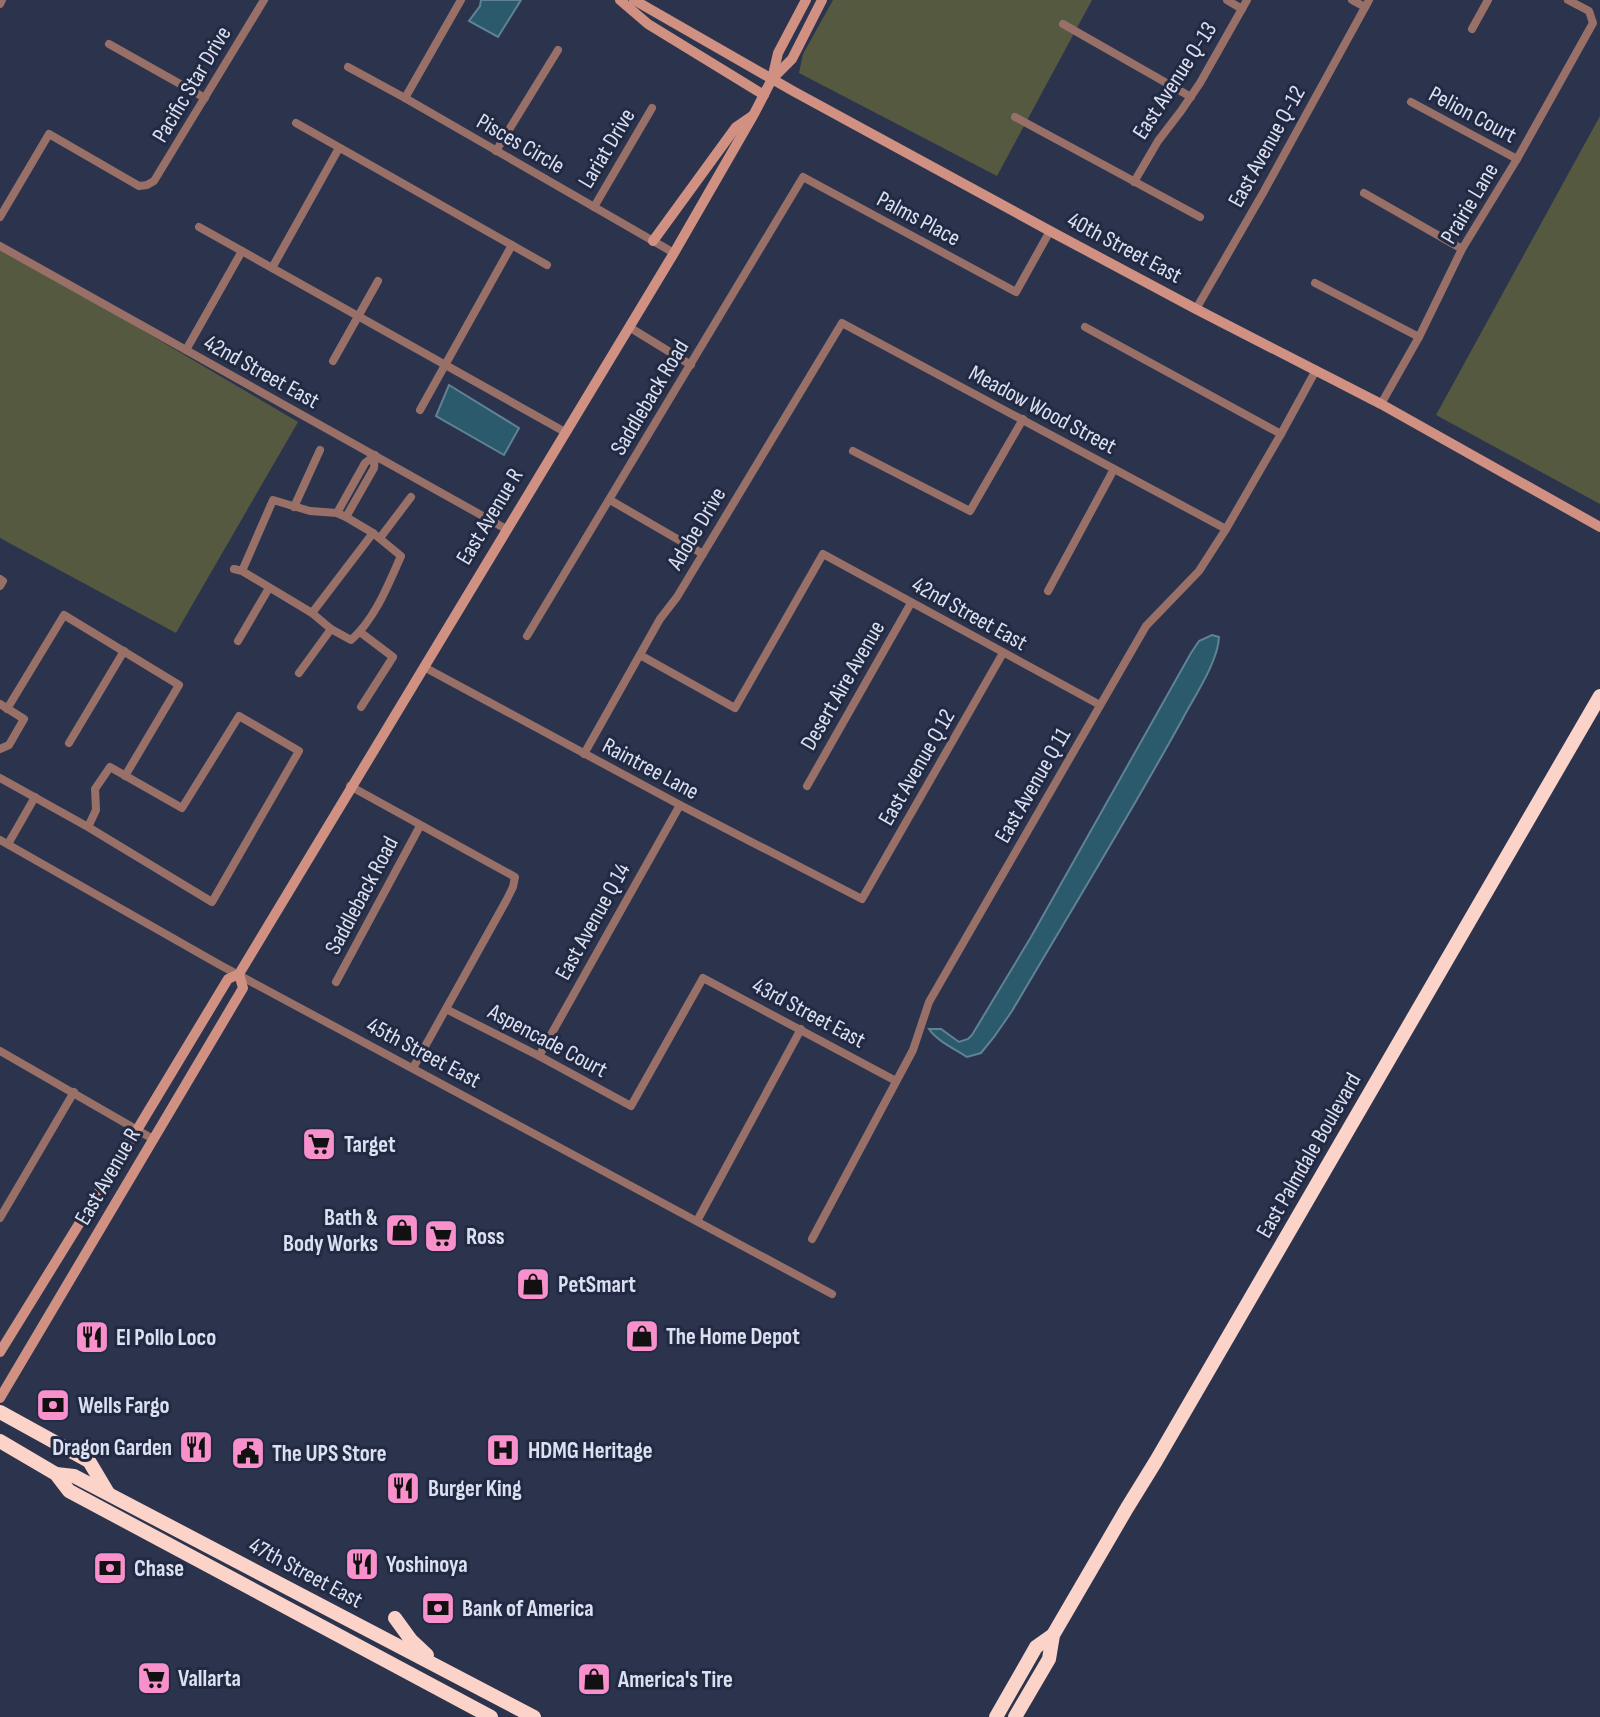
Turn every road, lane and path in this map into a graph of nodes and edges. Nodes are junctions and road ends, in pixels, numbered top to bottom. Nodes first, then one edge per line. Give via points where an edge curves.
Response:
1 (461, 0) edge
2 (620, 0) edge
3 (634, 0) edge
4 (654, 0) edge
5 (806, 0) edge
6 (822, 0) edge
7 (1227, 0) edge
8 (1247, 0) edge
9 (1352, 0) edge
10 (1488, 0) edge
11 (1568, 0) edge
12 (260, 2) edge
13 (1367, 4) edge
14 (1242, 9) junction
15 (661, 15) junction
16 (1063, 24) dead end
17 (1472, 29) dead end
18 (109, 44) dead end
19 (558, 50) dead end
20 (348, 68) dead end
21 (772, 79) junction
22 (764, 95) junction
23 (205, 97) junction
24 (1191, 97) junction
25 (405, 98) junction
26 (1411, 102) dead end
27 (652, 108) dead end
28 (754, 114) junction
29 (1015, 117) dead end
30 (296, 123) dead end
31 (340, 148) junction
32 (496, 151) junction
33 (1517, 159) junction
34 (803, 177) joint
35 (1134, 182) junction
36 (1364, 193) dead end
37 (594, 207) junction
38 (0, 217) edge
39 (1199, 217) dead end
40 (199, 227) dead end
41 (1050, 231) junction
42 (653, 241) junction
43 (512, 245) junction
44 (0, 246) edge
45 (1462, 249) junction
46 (242, 251) junction
47 (674, 253) junction
48 (547, 265) dead end
49 (272, 268) junction
50 (378, 281) dead end
51 (1315, 283) dead end
52 (1196, 309) junction
53 (358, 316) junction
54 (842, 323) joint
55 (629, 327) junction
56 (1085, 327) dead end
57 (1419, 337) junction
58 (186, 350) junction
59 (333, 361) dead end
60 (445, 365) junction
61 (691, 365) junction
62 (1316, 370) junction
63 (1381, 404) junction
64 (420, 410) dead end
65 (1023, 419) junction
66 (565, 432) junction
67 (1281, 434) junction
68 (320, 450) dead end
69 (853, 451) dead end
70 (375, 455) junction
71 (1114, 468) junction
72 (411, 497) dead end
73 (610, 500) junction
74 (294, 507) junction
75 (337, 513) junction
76 (346, 517) junction
77 (1600, 527) edge
78 (506, 529) junction
79 (1226, 529) junction
80 (376, 535) junction
81 (703, 554) junction
82 (0, 579) edge
83 (0, 586) edge
84 (269, 588) junction
85 (1048, 591) dead end
86 (911, 603) junction
87 (312, 613) junction
88 (331, 629) junction
89 (360, 632) junction
90 (527, 636) dead end
91 (238, 641) dead end
92 (124, 650) junction
93 (1003, 653) junction
94 (640, 655) junction
95 (424, 667) junction
96 (299, 673) dead end
97 (1600, 696) edge
98 (1100, 705) junction
99 (4, 707) edge
100 (361, 707) dead end
101 (69, 743) dead end
102 (0, 749) edge
103 (584, 754) junction
104 (125, 776) junction
105 (0, 778) edge
106 (351, 786) junction
107 (807, 786) dead end
108 (35, 797) junction
109 (680, 805) junction
110 (420, 826) junction
111 (88, 827) junction
112 (4, 842) edge
113 (862, 899) joint
114 (239, 974) junction
115 (336, 982) dead end
116 (446, 1009) junction
117 (801, 1029) junction
118 (0, 1051) edge
119 (539, 1056) junction
120 (413, 1068) junction
121 (896, 1081) junction
122 (74, 1092) junction
123 (631, 1106) joint
124 (137, 1130) junction
125 (153, 1139) junction
126 (0, 1218) edge
127 (697, 1221) junction
128 (812, 1239) dead end
129 (832, 1294) dead end
130 (18, 1323) junction
131 (0, 1337) edge
132 (0, 1352) edge
133 (0, 1398) edge
134 (0, 1412) edge
135 (0, 1441) edge
136 (56, 1474) junction
137 (107, 1493) junction
138 (171, 1546) junction
139 (328, 1609) junction
140 (395, 1618) dead end
141 (1053, 1635) junction
142 (508, 1704) junction
143 (491, 1717) edge
144 (534, 1717) edge
145 (996, 1717) edge
146 (1015, 1717) edge

1 - 25 street
2 - 22 main road via 648,24
3 - 15 main road, 40th Street East
4 - 15 main road
5 - 21 main road, East Avenue R via 778,53
6 - 21 main road, East Avenue R via 792,59
7 - 14 street
8 - 14 street, East Avenue Q-13
9 - 13 street
10 - 17 street
11 - 33 street, Prairie Lane via 1589,11 1593,23
12 - 23 street, Pacific Star Drive
13 - 52 street, East Avenue Q-12
14 - 24 street, East Avenue Q-13
15 - 21 main road, 40th Street East
16 - 24 street
18 - 23 street
19 - 32 street
20 - 25 street, Pisces Circle
21 - 22 main road, East Avenue R
21 - 41 main road, 40th Street East
22 - 28 main road, East Avenue R
23 - 38 street, Pacific Star Drive via 154,181 147,185 139,186 49,134
24 - 35 street, East Avenue Q-13
25 - 32 street, Pisces Circle
26 - 33 street, Pelion Court
27 - 37 street, Lariat Drive
28 - 42 main road via 736,127
28 - 47 main road, East Avenue R
29 - 35 street
30 - 31 street
31 - 43 street
31 - 49 street
32 - 37 street, Pisces Circle
33 - 45 street, Prairie Lane
34 - 41 street, Palms Place via 1016,292
34 - 61 street, Saddleback Road
35 - 39 street
36 - 45 street
37 - 42 street, Pisces Circle
40 - 46 street
41 - 52 main road, 40th Street East
42 - 47 street, Pisces Circle
43 - 48 street
43 - 60 street
44 - 58 street, 42nd Street East
45 - 57 street, Prairie Lane
46 - 49 street
46 - 58 street
47 - 55 main road, East Avenue R
49 - 53 street
50 - 53 street
51 - 57 street
52 - 62 main road, 40th Street East
53 - 59 street
53 - 60 street
54 - 65 street, Meadow Wood Street
54 - 81 street, Adobe Drive
55 - 61 street
55 - 66 main road, East Avenue R
56 - 67 street
57 - 63 street, Prairie Lane
58 - 70 street, 42nd Street East
60 - 64 street
60 - 66 street
61 - 73 street, Saddleback Road
62 - 63 main road, 40th Street East
62 - 67 street, East Avenue Q 11
63 - 77 main road, 40th Street East
65 - 69 street via 970,511
65 - 71 street, Meadow Wood Street
66 - 78 main road, East Avenue R
67 - 79 street, East Avenue Q 11
68 - 74 street
70 - 75 street via 365,463
70 - 76 street via 374,468
70 - 78 street, 42nd Street East
71 - 79 street, Meadow Wood Street
71 - 85 street
72 - 80 street
73 - 81 street
73 - 90 street, Saddleback Road
74 - 75 street
74 - 84 street via 273,500 238,570
75 - 76 street
76 - 80 street
78 - 95 main road, East Avenue R
79 - 98 street, East Avenue Q 11 via 1199,571 1146,626
80 - 87 street
80 - 89 street via 401,556 384,595
81 - 94 street, Adobe Drive
82 - 83 street
84 - 87 street
84 - 91 street
86 - 93 street, 42nd Street East
86 - 94 street, 42nd Street East via 823,554 735,708
86 - 107 street, Desert Aire Avenue
87 - 88 street
88 - 89 street via 351,640
88 - 96 street
89 - 100 street via 393,657
92 - 99 street via 64,615
92 - 101 street
92 - 104 street via 179,685
93 - 98 street, 42nd Street East
93 - 113 street, East Avenue Q 12
94 - 103 street, Adobe Drive
95 - 103 street, Raintree Lane
95 - 106 main road, East Avenue R
97 - 141 highway, East Palmdale Boulevard
98 - 121 street, East Avenue Q 11 via 929,1002 913,1050
99 - 102 street via 24,719 9,745
103 - 109 street, Raintree Lane
104 - 111 street via 110,768 95,789 96,810
104 - 111 street via 182,808 239,716 299,751 212,901
105 - 108 street
106 - 110 street
106 - 114 main road, East Avenue R
108 - 111 street
108 - 112 street
109 - 113 street, Raintree Lane
109 - 119 street, East Avenue Q 14
110 - 115 street, Saddleback Road
110 - 116 street via 515,877
112 - 114 street, 45th Street East
114 - 120 street, 45th Street East
114 - 124 main road, East Avenue R via 228,979
114 - 125 main road, East Avenue R via 243,988
116 - 119 street, Aspencade Court
116 - 120 street
117 - 121 street, 43rd Street East
117 - 123 street, 43rd Street East via 703,978
117 - 127 street
118 - 122 street
119 - 123 street, Aspencade Court
120 - 127 street, 45th Street East
121 - 128 street, East Avenue Q 11
122 - 124 street
122 - 126 street
124 - 125 street
124 - 130 main road, East Avenue R
125 - 133 main road, East Avenue R
127 - 129 street, 45th Street East
130 - 131 main road
130 - 132 main road, East Avenue R
134 - 137 highway via 89,1461
135 - 136 highway, 47th Street East
136 - 137 highway, 47th Street East via 74,1476
136 - 138 highway, 47th Street East via 69,1491
137 - 139 highway, 47th Street East
138 - 139 highway via 191,1546 311,1608
138 - 143 highway, 47th Street East
139 - 142 highway, 47th Street East
140 - 142 highway via 426,1654 499,1692
141 - 145 highway, East Palmdale Boulevard via 1036,1647
141 - 146 highway, East Palmdale Boulevard via 1049,1659
142 - 144 highway, 47th Street East

